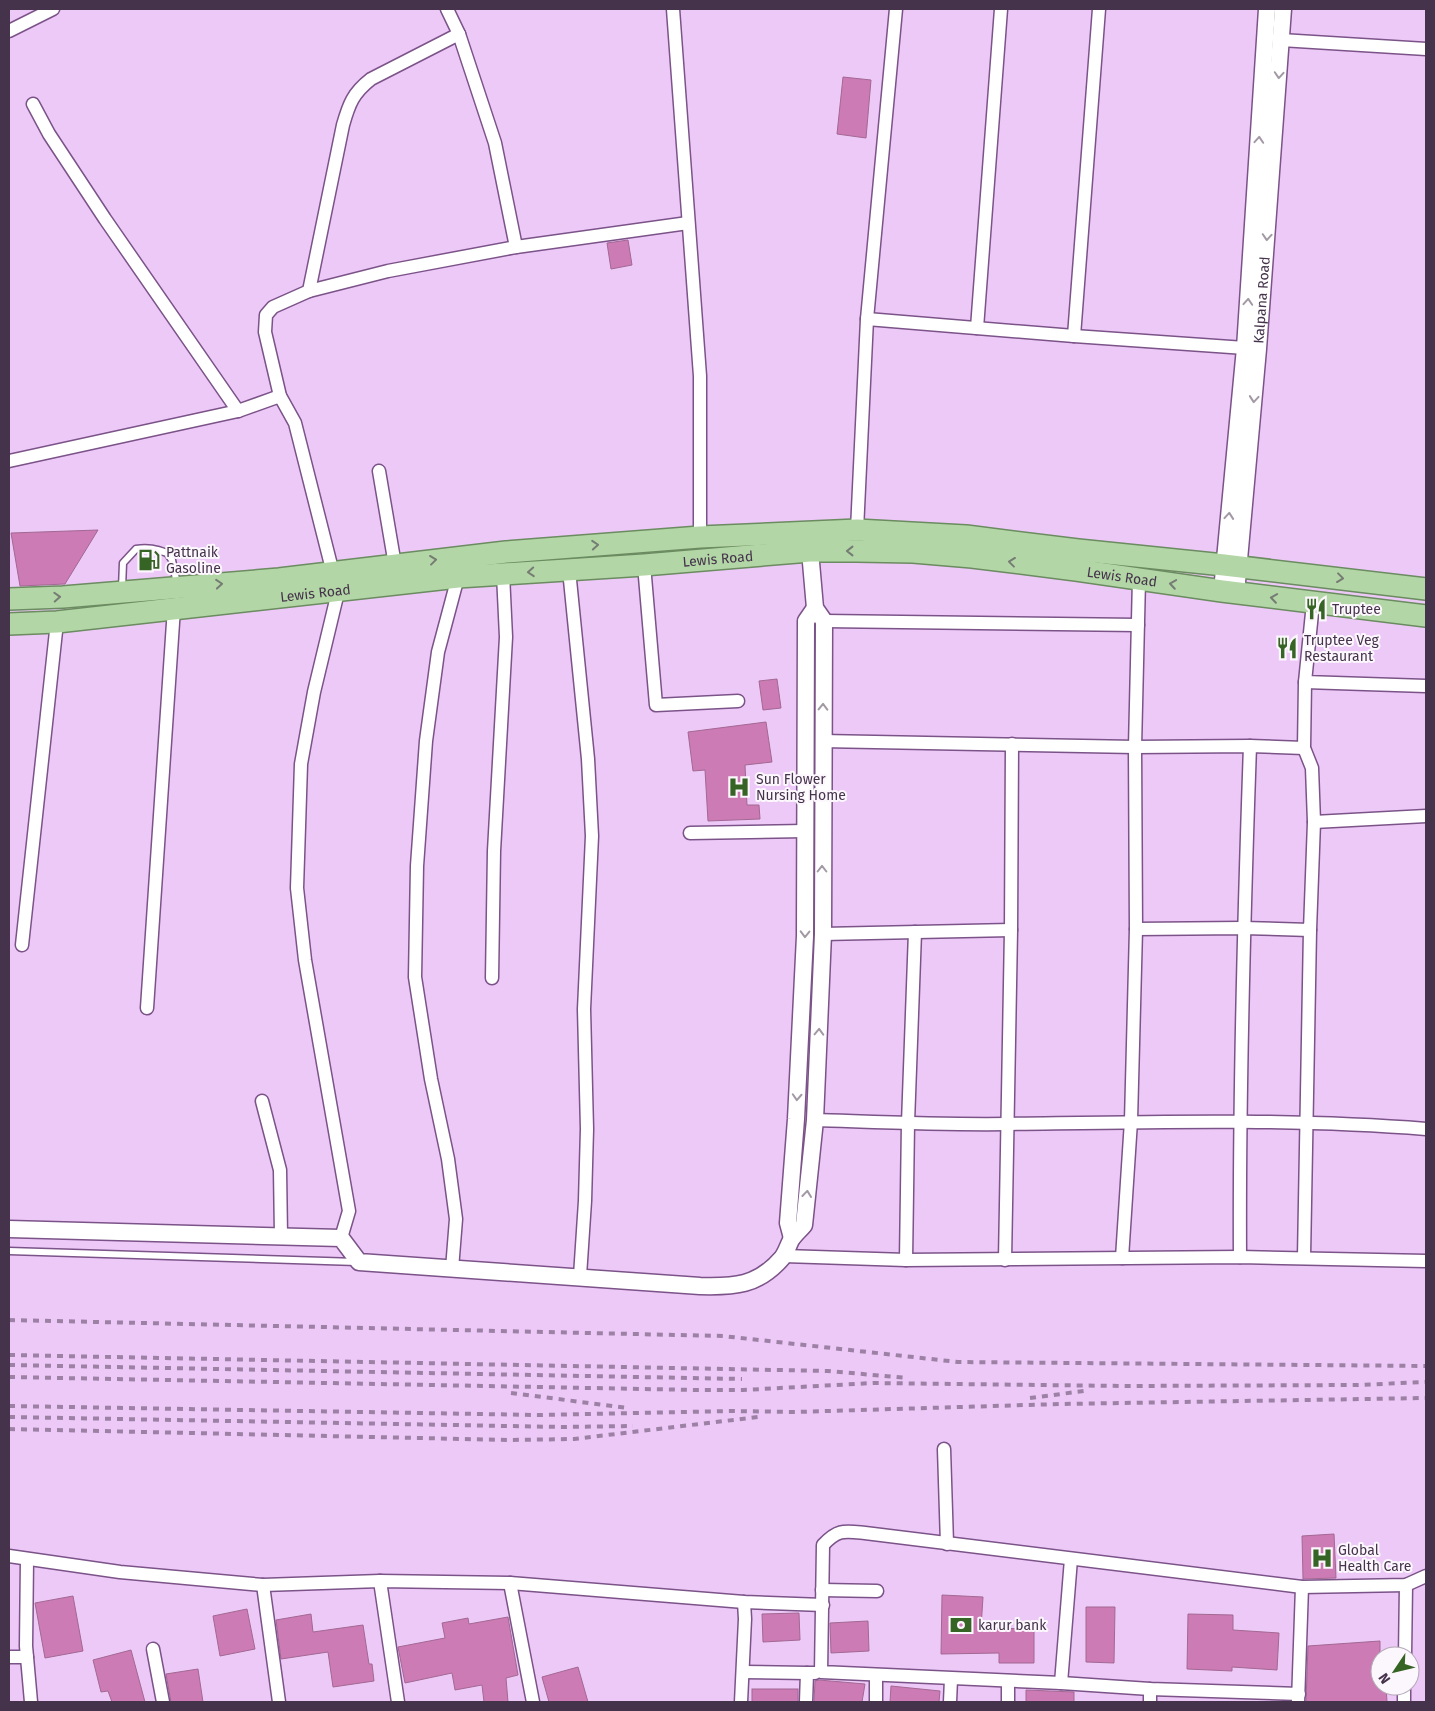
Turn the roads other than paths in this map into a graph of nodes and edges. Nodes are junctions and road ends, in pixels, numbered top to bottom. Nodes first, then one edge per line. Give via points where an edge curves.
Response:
1 (53, 9) edge
2 (448, 9) edge
3 (673, 9) edge
4 (896, 9) edge
5 (1001, 9) edge
6 (1099, 9) edge
7 (1267, 9) edge
8 (1283, 9) edge
9 (33, 13) edge
10 (9, 31) edge
11 (459, 34) junction
12 (1281, 40) junction
13 (1426, 49) edge
14 (32, 104) dead end
15 (688, 224) junction
16 (516, 247) junction
17 (309, 291) junction
18 (867, 319) junction
19 (977, 328) junction
20 (1074, 336) junction
21 (1245, 348) junction
22 (280, 396) junction
23 (238, 411) junction
24 (9, 462) edge
25 (378, 471) dead end
26 (858, 530) junction
27 (700, 537) junction
28 (810, 551) junction
29 (395, 565) junction
30 (644, 565) junction
31 (1232, 566) junction
32 (569, 570) junction
33 (503, 574) junction
34 (458, 577) junction
35 (1139, 579) junction
36 (335, 582) junction
37 (1426, 589) edge
38 (122, 592) junction
39 (1229, 592) junction
40 (175, 597) junction
41 (9, 599) edge
42 (1313, 603) junction
43 (819, 614) junction
44 (1426, 616) edge
45 (57, 622) junction
46 (9, 624) edge
47 (1138, 626) junction
48 (1305, 682) junction
49 (1426, 686) edge
50 (738, 701) dead end
51 (822, 741) junction
52 (1012, 744) junction
53 (1250, 746) junction
54 (1135, 747) junction
55 (1304, 748) junction
56 (1426, 816) edge
57 (1314, 822) junction
58 (805, 831) junction
59 (690, 833) dead end
60 (1243, 928) junction
61 (1011, 930) junction
62 (1136, 930) junction
63 (1310, 930) junction
64 (915, 932) junction
65 (823, 934) junction
66 (22, 945) dead end
67 (492, 978) dead end
68 (148, 1008) dead end
69 (262, 1101) dead end
70 (815, 1120) junction
71 (1131, 1121) junction
72 (1239, 1122) junction
73 (908, 1123) junction
74 (1006, 1124) junction
75 (1305, 1124) junction
76 (1426, 1129) edge
77 (9, 1229) edge
78 (281, 1236) junction
79 (341, 1238) junction
80 (792, 1238) junction
81 (9, 1251) edge
82 (784, 1256) junction
83 (1240, 1257) junction
84 (1122, 1258) junction
85 (1304, 1258) junction
86 (906, 1260) junction
87 (1005, 1260) junction
88 (1426, 1260) edge
89 (359, 1262) junction
90 (452, 1269) junction
91 (580, 1276) junction
92 (944, 1449) dead end
93 (947, 1544) junction
94 (9, 1556) edge
95 (28, 1559) junction
96 (1071, 1559) junction
97 (1426, 1576) edge
98 (380, 1581) junction
99 (510, 1583) junction
100 (262, 1585) junction
101 (1406, 1585) junction
102 (1302, 1587) junction
103 (822, 1590) junction
104 (877, 1590) dead end
105 (744, 1602) junction
106 (823, 1605) junction
107 (1405, 1646) edge
108 (153, 1649) dead end
109 (27, 1656) junction
110 (9, 1657) edge
111 (743, 1672) junction
112 (821, 1672) junction
113 (807, 1673) junction
114 (876, 1676) junction
115 (951, 1678) junction
116 (1008, 1681) junction
117 (1061, 1683) junction
118 (1150, 1696) edge
119 (1299, 1698) edge
120 (31, 1702) edge
121 (163, 1702) edge
122 (279, 1702) edge
123 (398, 1702) edge
124 (533, 1702) edge
125 (741, 1702) edge
126 (806, 1702) edge
127 (876, 1702) edge
128 (950, 1702) edge
129 (1008, 1702) edge

1 - 9 street
2 - 11 street
3 - 15 street
4 - 18 street
5 - 19 street
6 - 20 street
21 -> 7 street, Kalpana Road
8 - 12 street, Kalpana Road
9 - 10 street
11 - 16 street via 495,143
11 - 17 street via 371,79 350,102 342,125
12 - 13 street
12 -> 31 street, Kalpana Road via 1258,349
14 - 23 street via 100,211
15 - 16 street
15 - 27 street via 700,376
16 - 17 street via 388,271
17 - 22 street via 273,307 266,315 265,332
18 - 19 street
18 - 26 street
19 - 20 street
20 - 21 street
31 -> 21 street, Kalpana Road
22 - 23 street
22 - 36 street via 294,423
23 - 24 street
25 - 29 street
26 - 27 main road, Lewis Road
26 - 31 main road, Lewis Road via 966,536
29 -> 27 main road, Lewis Road via 506,552
28 - 30 main road, Lewis Road
35 -> 28 main road, Lewis Road via 952,555
28 - 43 street
29 - 36 main road, Lewis Road
30 - 32 main road, Lewis Road
30 - 50 street via 656,705
31 -> 37 main road, Lewis Road
31 - 39 street, Kalpana Road
32 -> 33 main road, Lewis Road
32 - 91 street via 588,759 592,836 584,1009 587,1129
33 - 34 main road, Lewis Road
33 - 67 street via 506,637 494,851
34 - 36 main road, Lewis Road
34 - 90 street via 438,652 426,741 417,866 416,977 456,1219
39 -> 35 main road, Lewis Road
35 - 47 street
36 - 40 main road, Lewis Road
36 - 79 street via 300,764 297,888 305,960 350,1210
38 - 40 main road, Lewis Road
38 - 40 lane via 123,563 136,549 154,548 168,552 172,560
41 -> 38 main road, Lewis Road
42 -> 39 main road, Lewis Road
40 - 45 main road, Lewis Road
40 - 68 street
42 - 44 main road, Lewis Road
42 - 48 street
43 - 47 street
51 -> 43 street
43 - 58 street via 806,621
45 - 46 main road, Lewis Road
45 - 66 street
47 - 54 street
48 - 49 street
48 - 55 street
51 - 52 street
65 -> 51 street
52 - 54 street
52 - 61 street
53 - 54 street
53 - 55 street
53 - 60 street
54 - 62 street
55 - 57 street via 1312,768
56 - 57 street
57 - 63 street
58 - 59 street
58 -> 80 street via 804,946 788,1223
60 - 62 street
60 - 63 street
60 - 72 street
61 - 64 street
61 - 74 street
62 - 71 street
63 - 75 street
64 - 65 street
64 - 73 street
70 -> 65 street
69 - 78 street via 280,1170
70 - 73 street
80 -> 70 street via 804,1225
71 - 72 street
71 - 74 street
71 - 84 street
72 - 75 street
72 - 83 street
73 - 74 street
73 - 86 street
74 - 87 street
75 - 76 street
75 - 85 street
77 - 78 street
78 - 79 street
79 - 89 street
80 - 82 street
81 - 89 lane
82 - 86 street
82 - 91 street via 760,1276 728,1287
83 - 84 street
83 - 85 street
84 - 87 street
85 - 88 street
86 - 87 street
89 - 90 street
90 - 91 street
92 - 93 street
93 - 96 street
93 - 103 street via 845,1531 832,1536 823,1545
94 - 95 street
95 - 100 street via 120,1572
95 - 109 street
96 - 102 street
96 - 117 street
97 - 101 street
98 - 99 street
98 - 100 street
98 - 123 street
99 - 105 street
99 - 124 street
100 - 122 street
101 - 102 street
101 - 107 street
102 - 119 street
103 - 104 street
103 - 106 street
105 - 106 street
105 - 111 street
106 - 112 street
108 - 121 street
109 - 110 street
109 - 120 street
111 - 113 street
111 - 125 street
112 - 113 street
112 - 114 street
113 - 126 street
114 - 115 street
114 - 127 street
115 - 116 street
115 - 128 street
116 - 117 street
116 - 129 street
117 - 118 street
118 - 119 street

